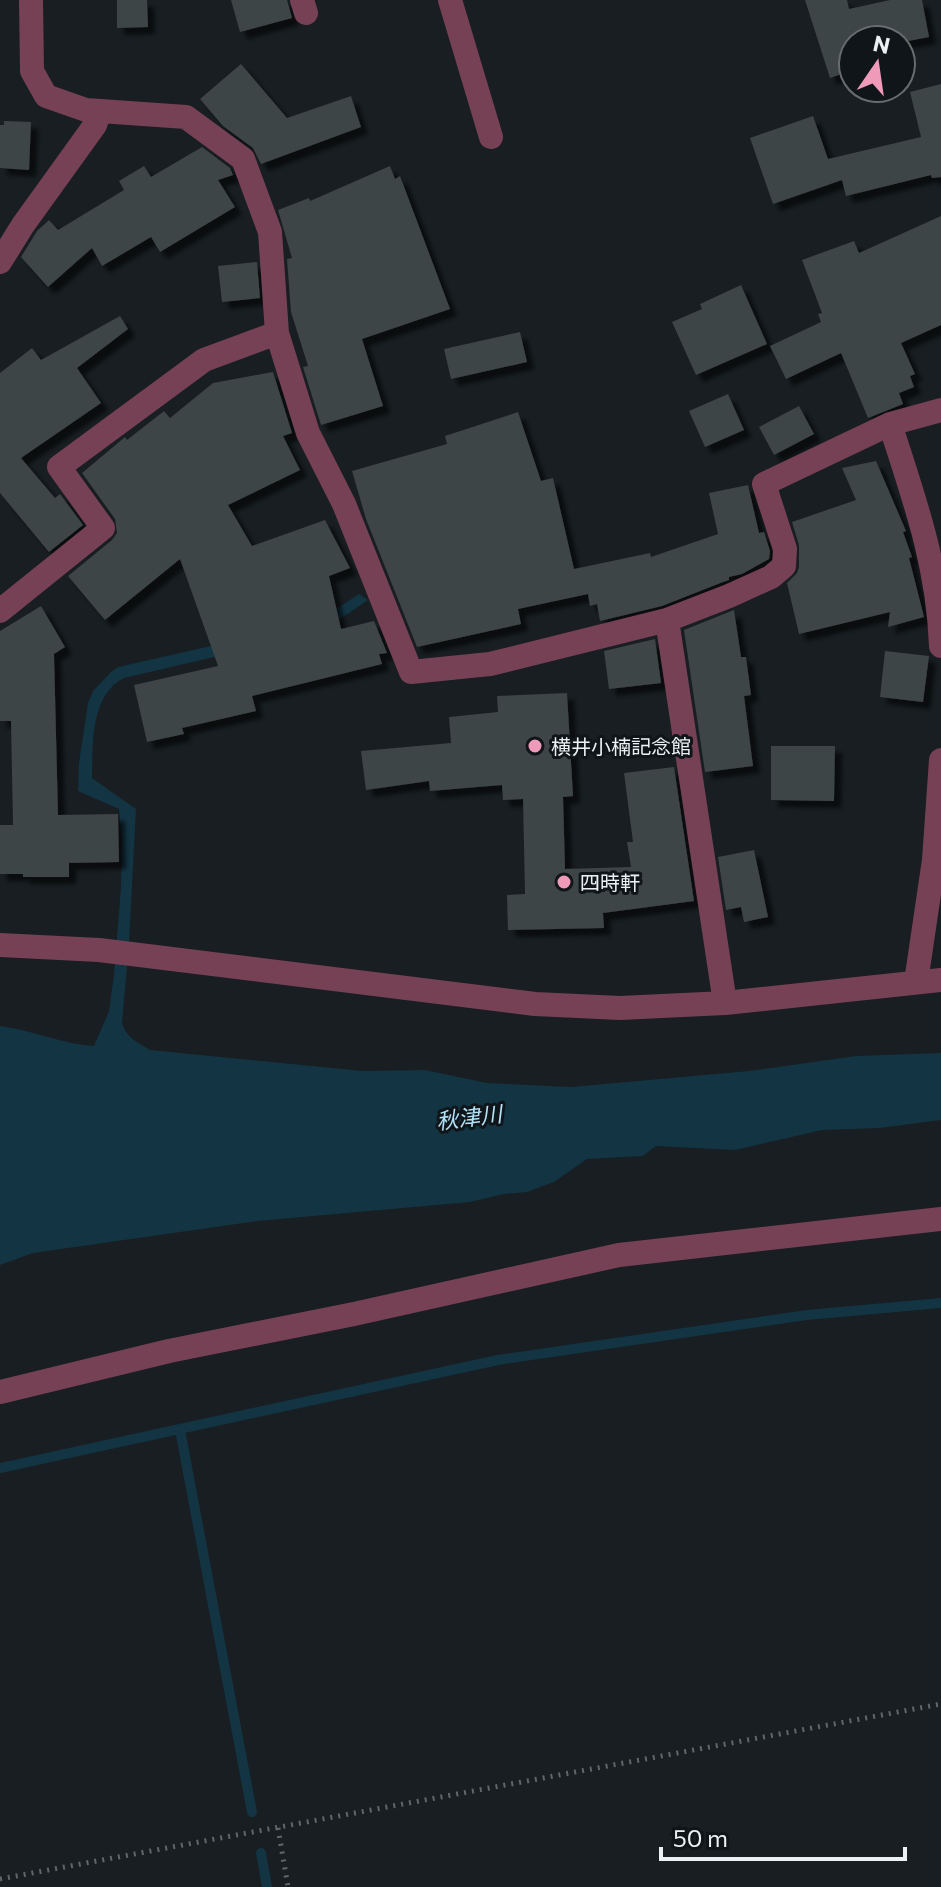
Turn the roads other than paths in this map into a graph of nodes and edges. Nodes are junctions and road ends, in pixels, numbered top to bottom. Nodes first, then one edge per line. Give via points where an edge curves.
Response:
1 (31, 0) edge
2 (450, 0) edge
3 (100, 111) junction
4 (491, 137) dead end
5 (0, 262) edge
6 (277, 333) junction
7 (941, 410) edge
8 (890, 424) junction
9 (0, 611) edge
10 (667, 620) junction
11 (941, 646) edge
12 (941, 760) edge
13 (0, 945) edge
14 (941, 980) edge
15 (916, 982) junction
16 (725, 1003) junction
17 (941, 1219) edge
18 (0, 1392) edge

1 - 3 street via 32,71 46,96
2 - 4 street
3 - 5 street
3 - 6 street via 186,117 243,159 270,232
6 - 9 street via 204,360 59,467 103,528
6 - 10 street via 308,433 344,504 411,672 490,664
7 - 8 street
8 - 10 street via 764,484 785,549 784,566 771,577
8 - 11 street via 927,538
10 - 16 street
12 - 15 street via 934,860
13 - 16 street via 99,950 535,1004 620,1008
14 - 15 street
15 - 16 street
17 - 18 street via 619,1255

